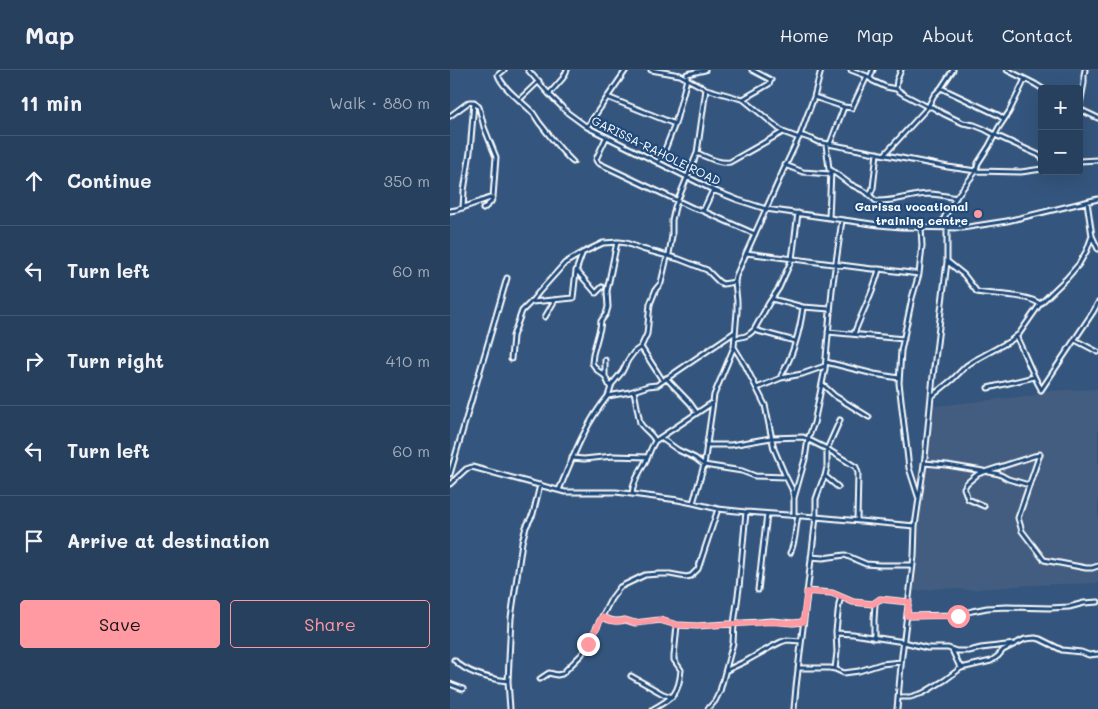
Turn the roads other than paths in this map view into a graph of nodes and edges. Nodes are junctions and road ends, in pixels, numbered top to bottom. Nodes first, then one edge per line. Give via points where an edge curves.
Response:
1 (504, 70) edge
2 (528, 70) edge
3 (567, 70) edge
4 (626, 70) edge
5 (651, 70) edge
6 (705, 70) edge
7 (752, 70) edge
8 (821, 70) edge
9 (851, 70) edge
10 (874, 70) edge
11 (901, 70) edge
12 (953, 70) edge
13 (1007, 70) edge
14 (1085, 70) edge
15 (693, 71) edge
16 (680, 74) junction
17 (687, 74) junction
18 (868, 77) junction
19 (687, 79) junction
20 (1025, 79) junction
21 (539, 82) junction
22 (1038, 87) edge
23 (942, 88) junction
24 (1083, 88) edge
25 (706, 89) junction
26 (896, 89) junction
27 (549, 94) junction
28 (608, 97) junction
29 (814, 97) junction
30 (743, 99) junction
31 (518, 100) junction
32 (474, 102) junction
33 (844, 107) junction
34 (928, 107) junction
35 (1083, 111) edge
36 (450, 116) edge
37 (1098, 118) edge
38 (1004, 119) junction
39 (675, 124) junction
40 (587, 127) junction
41 (783, 132) junction
42 (995, 135) junction
43 (799, 137) junction
44 (606, 138) junction
45 (828, 144) junction
46 (697, 153) junction
47 (878, 153) junction
48 (885, 154) junction
49 (1038, 156) edge
50 (1098, 160) edge
51 (1083, 161) edge
52 (573, 162) dead end
53 (658, 162) junction
54 (785, 166) junction
55 (1038, 170) edge
56 (976, 171) junction
57 (830, 172) junction
58 (688, 177) junction
59 (713, 190) junction
60 (870, 195) junction
61 (493, 197) junction
62 (956, 198) junction
63 (1098, 199) edge
64 (678, 200) junction
65 (1088, 202) junction
66 (463, 208) junction
67 (766, 208) junction
68 (483, 209) dead end
69 (450, 211) edge
70 (704, 211) junction
71 (798, 213) junction
72 (829, 218) junction
73 (842, 220) junction
74 (921, 227) junction
75 (940, 227) junction
76 (947, 228) junction
77 (755, 234) junction
78 (1092, 236) junction
79 (617, 242) junction
80 (1098, 249) edge
81 (582, 253) junction
82 (746, 253) junction
83 (667, 256) junction
84 (792, 259) junction
85 (948, 262) junction
86 (836, 264) junction
87 (879, 269) junction
88 (576, 271) junction
89 (919, 274) junction
90 (507, 278) dead end
91 (735, 282) junction
92 (602, 286) dead end
93 (772, 299) junction
94 (555, 300) junction
95 (531, 302) junction
96 (1098, 303) edge
97 (1040, 304) junction
98 (804, 308) junction
99 (830, 309) junction
100 (545, 317) dead end
101 (754, 330) junction
102 (736, 332) junction
103 (828, 332) junction
104 (854, 334) junction
105 (1016, 336) junction
106 (736, 338) junction
107 (904, 339) junction
108 (1074, 340) junction
109 (795, 341) junction
110 (734, 346) junction
111 (640, 347) junction
112 (1098, 352) edge
113 (511, 359) dead end
114 (605, 360) dead end
115 (825, 364) junction
116 (605, 376) junction
117 (1034, 377) junction
118 (666, 378) junction
119 (780, 378) junction
120 (899, 378) junction
121 (663, 381) junction
122 (822, 384) junction
123 (610, 387) junction
124 (757, 388) junction
125 (988, 388) dead end
126 (634, 391) junction
127 (608, 396) junction
128 (932, 396) junction
129 (713, 402) junction
130 (697, 413) junction
131 (869, 417) dead end
132 (840, 420) dead end
133 (661, 438) junction
134 (771, 438) junction
135 (808, 439) junction
136 (655, 441) junction
137 (706, 445) junction
138 (827, 449) junction
139 (648, 457) junction
140 (572, 458) junction
141 (924, 463) junction
142 (704, 466) junction
143 (986, 472) junction
144 (450, 474) edge
145 (825, 476) junction
146 (786, 477) junction
147 (450, 484) edge
148 (540, 485) junction
149 (1029, 485) junction
150 (838, 487) dead end
151 (559, 490) junction
152 (632, 494) junction
153 (794, 498) junction
154 (920, 499) junction
155 (694, 503) junction
156 (984, 506) dead end
157 (718, 509) junction
158 (746, 512) junction
159 (767, 514) junction
160 (796, 516) junction
161 (816, 517) junction
162 (857, 521) junction
163 (915, 526) junction
164 (790, 554) dead end
165 (811, 557) junction
166 (913, 566) junction
167 (1098, 566) edge
168 (758, 590) dead end
169 (807, 592) junction
170 (841, 597) junction
171 (909, 602) junction
172 (1098, 602) edge
173 (875, 604) junction
174 (907, 616) junction
175 (602, 617) junction
176 (803, 622) junction
177 (734, 624) junction
178 (677, 625) junction
179 (836, 633) junction
180 (874, 638) junction
181 (801, 641) junction
182 (904, 642) junction
183 (1015, 644) junction
184 (952, 649) junction
185 (1098, 654) edge
186 (454, 660) dead end
187 (901, 662) junction
188 (962, 667) junction
189 (798, 668) junction
190 (835, 669) junction
191 (726, 671) junction
192 (631, 676) dead end
193 (540, 679) dead end
194 (508, 681) junction
195 (450, 684) edge
196 (462, 689) dead end
197 (673, 697) junction
198 (898, 697) junction
199 (897, 707) edge
200 (510, 709) edge
201 (653, 709) edge
202 (708, 709) edge
203 (794, 709) edge
204 (891, 709) edge

1 - 31 street via 499,78
2 - 21 street, GARISSA-RAHOLE ROAD
3 - 27 street
4 - 28 street
5 - 16 street
6 - 15 street
7 - 30 street via 770,80 769,84
8 - 29 street
9 - 18 street
10 - 18 street
11 - 26 street
12 - 23 street
13 - 20 street
14 - 24 street
15 - 17 street
16 - 17 street
16 - 19 street
17 - 19 street
18 - 26 street
18 - 33 street via 852,108
19 - 25 street
19 - 39 street
20 - 22 street
20 - 38 street
21 - 27 street, GARISSA-RAHOLE ROAD
21 - 31 street
23 - 34 street
23 - 38 street
25 - 30 street
25 - 46 street
26 - 34 street
27 - 40 street, GARISSA-RAHOLE ROAD
28 - 39 street
28 - 40 street
29 - 33 street
29 - 43 street
30 - 41 street
31 - 52 street via 534,114
32 - 36 street via 469,102
32 - 61 street via 479,107 496,157
32 - 66 street
33 - 45 street
34 - 42 street
34 - 48 street
35 - 37 street
38 - 42 street
39 - 53 street
40 - 44 street, GARISSA-RAHOLE ROAD
41 - 43 street
41 - 46 street via 726,163
42 - 49 street
42 - 56 street
43 - 45 street
43 - 54 street
44 - 53 street, GARISSA-RAHOLE ROAD
44 - 64 street via 596,160 598,163
45 - 47 street
45 - 57 street
46 - 58 street
47 - 48 street
47 - 60 street
48 - 56 street
50 - 51 street
53 - 58 street, GARISSA-RAHOLE ROAD
54 - 57 street via 803,172
54 - 67 street
55 - 56 street
56 - 62 street
57 - 60 street
57 - 72 street
58 - 59 street, GARISSA-RAHOLE ROAD
58 - 64 street
59 - 67 street, GARISSA-RAHOLE ROAD
59 - 70 street
60 - 62 street via 878,201 926,194
61 - 66 street
61 - 68 street
62 - 75 street
63 - 65 street, GARISSA-RAHOLE ROAD
64 - 70 street
64 - 83 street
65 - 76 street, GARISSA-RAHOLE ROAD via 1007,220
65 - 78 street
66 - 69 street
67 - 71 street, GARISSA-RAHOLE ROAD
67 - 77 street
70 - 77 street
71 - 72 street, GARISSA-RAHOLE ROAD
71 - 84 street
72 - 73 street, GARISSA-RAHOLE ROAD
73 - 74 street, GARISSA-RAHOLE ROAD
73 - 86 street
74 - 75 street, GARISSA-RAHOLE ROAD
74 - 89 street
75 - 76 street, GARISSA-RAHOLE ROAD
76 - 85 street
77 - 82 street
78 - 80 street
78 - 97 street via 1079,264
79 - 81 street via 603,243
79 - 83 street
79 - 116 street via 608,288 608,307 601,321 592,363
81 - 88 street
81 - 95 street via 565,263
82 - 84 street
82 - 91 street
83 - 91 street via 708,270 724,284
83 - 111 street via 661,283 650,304 647,334
84 - 86 street
84 - 93 street
85 - 97 street via 977,292 1019,297
85 - 128 street
86 - 87 street
86 - 99 street
87 - 89 street
87 - 104 street
88 - 92 street via 596,293
88 - 94 street via 573,298
89 - 107 street
90 - 144 street
91 - 102 street
93 - 98 street
93 - 101 street
94 - 95 street
94 - 100 street
95 - 113 street via 522,310 513,336
96 - 108 street
97 - 105 street
98 - 99 street
98 - 109 street
99 - 103 street
101 - 106 street via 745,337
101 - 109 street
102 - 106 street
102 - 118 street
103 - 104 street
103 - 115 street
104 - 107 street
105 - 117 street
105 - 128 street via 966,366
106 - 110 street
107 - 120 street
108 - 112 street
108 - 117 street via 1041,390
109 - 119 street
110 - 124 street
110 - 129 street
111 - 121 street
111 - 123 street
114 - 116 street
115 - 119 street via 802,374
115 - 120 street
115 - 122 street
116 - 123 street
117 - 125 street
118 - 121 street
118 - 130 street
119 - 124 street
120 - 154 street via 908,463
121 - 126 street
122 - 131 street
122 - 135 street
123 - 127 street
124 - 134 street via 765,405
126 - 127 street
126 - 136 street via 640,423
127 - 140 street via 589,423
128 - 141 street
129 - 130 street
129 - 137 street
130 - 133 street
132 - 138 street
133 - 136 street
133 - 142 street
134 - 135 street
134 - 137 street via 731,445
134 - 146 street
135 - 138 street
135 - 153 street
136 - 139 street
137 - 142 street
138 - 145 street
138 - 162 street via 856,467
139 - 140 street
139 - 152 street via 634,482
140 - 151 street
141 - 143 street
141 - 154 street
142 - 146 street via 755,476
142 - 155 street
143 - 149 street
143 - 149 street via 1040,455
143 - 156 street via 978,474 964,488 968,499
145 - 150 street
145 - 161 street via 816,499
146 - 153 street
147 - 148 street via 472,467
148 - 151 street
148 - 194 street via 520,550 511,618
149 - 167 street via 1018,518 1022,531 1044,560 1086,568
151 - 152 street
152 - 155 street
153 - 160 street
154 - 163 street
155 - 157 street
157 - 158 street
157 - 175 street via 695,573 686,577 670,574 644,576 632,581 620,587
158 - 159 street
158 - 177 street
159 - 160 street
159 - 168 street
160 - 161 street
160 - 164 street
161 - 162 street
161 - 165 street
162 - 163 street
163 - 166 street
165 - 166 street via 845,555 866,564
165 - 169 street
166 - 171 street
169 - 170 street via 832,593
169 - 176 street
170 - 173 street
170 - 179 street
171 - 173 street via 880,599
171 - 174 street
172 - 174 street via 1069,607 1007,607 958,616
173 - 180 street
174 - 182 street
175 - 178 street via 635,623 660,620
175 - 193 street via 576,660 562,674 549,672
176 - 177 street
176 - 181 street
177 - 178 street
177 - 191 street
178 - 197 street via 674,660 681,670
179 - 180 street
179 - 190 street
180 - 182 street
181 - 189 street
181 - 191 street via 780,642
182 - 184 street via 927,648
182 - 187 street
183 - 184 street via 969,651
183 - 185 street via 1035,638 1062,650
183 - 188 street via 991,661
184 - 188 street
186 - 194 street via 475,672
187 - 190 street via 844,673
187 - 198 street
188 - 198 street via 935,686 910,697
189 - 190 street
189 - 203 street
191 - 202 street via 720,691
192 - 197 street
194 - 200 street
195 - 196 street
197 - 201 street
198 - 199 street
199 - 204 street

